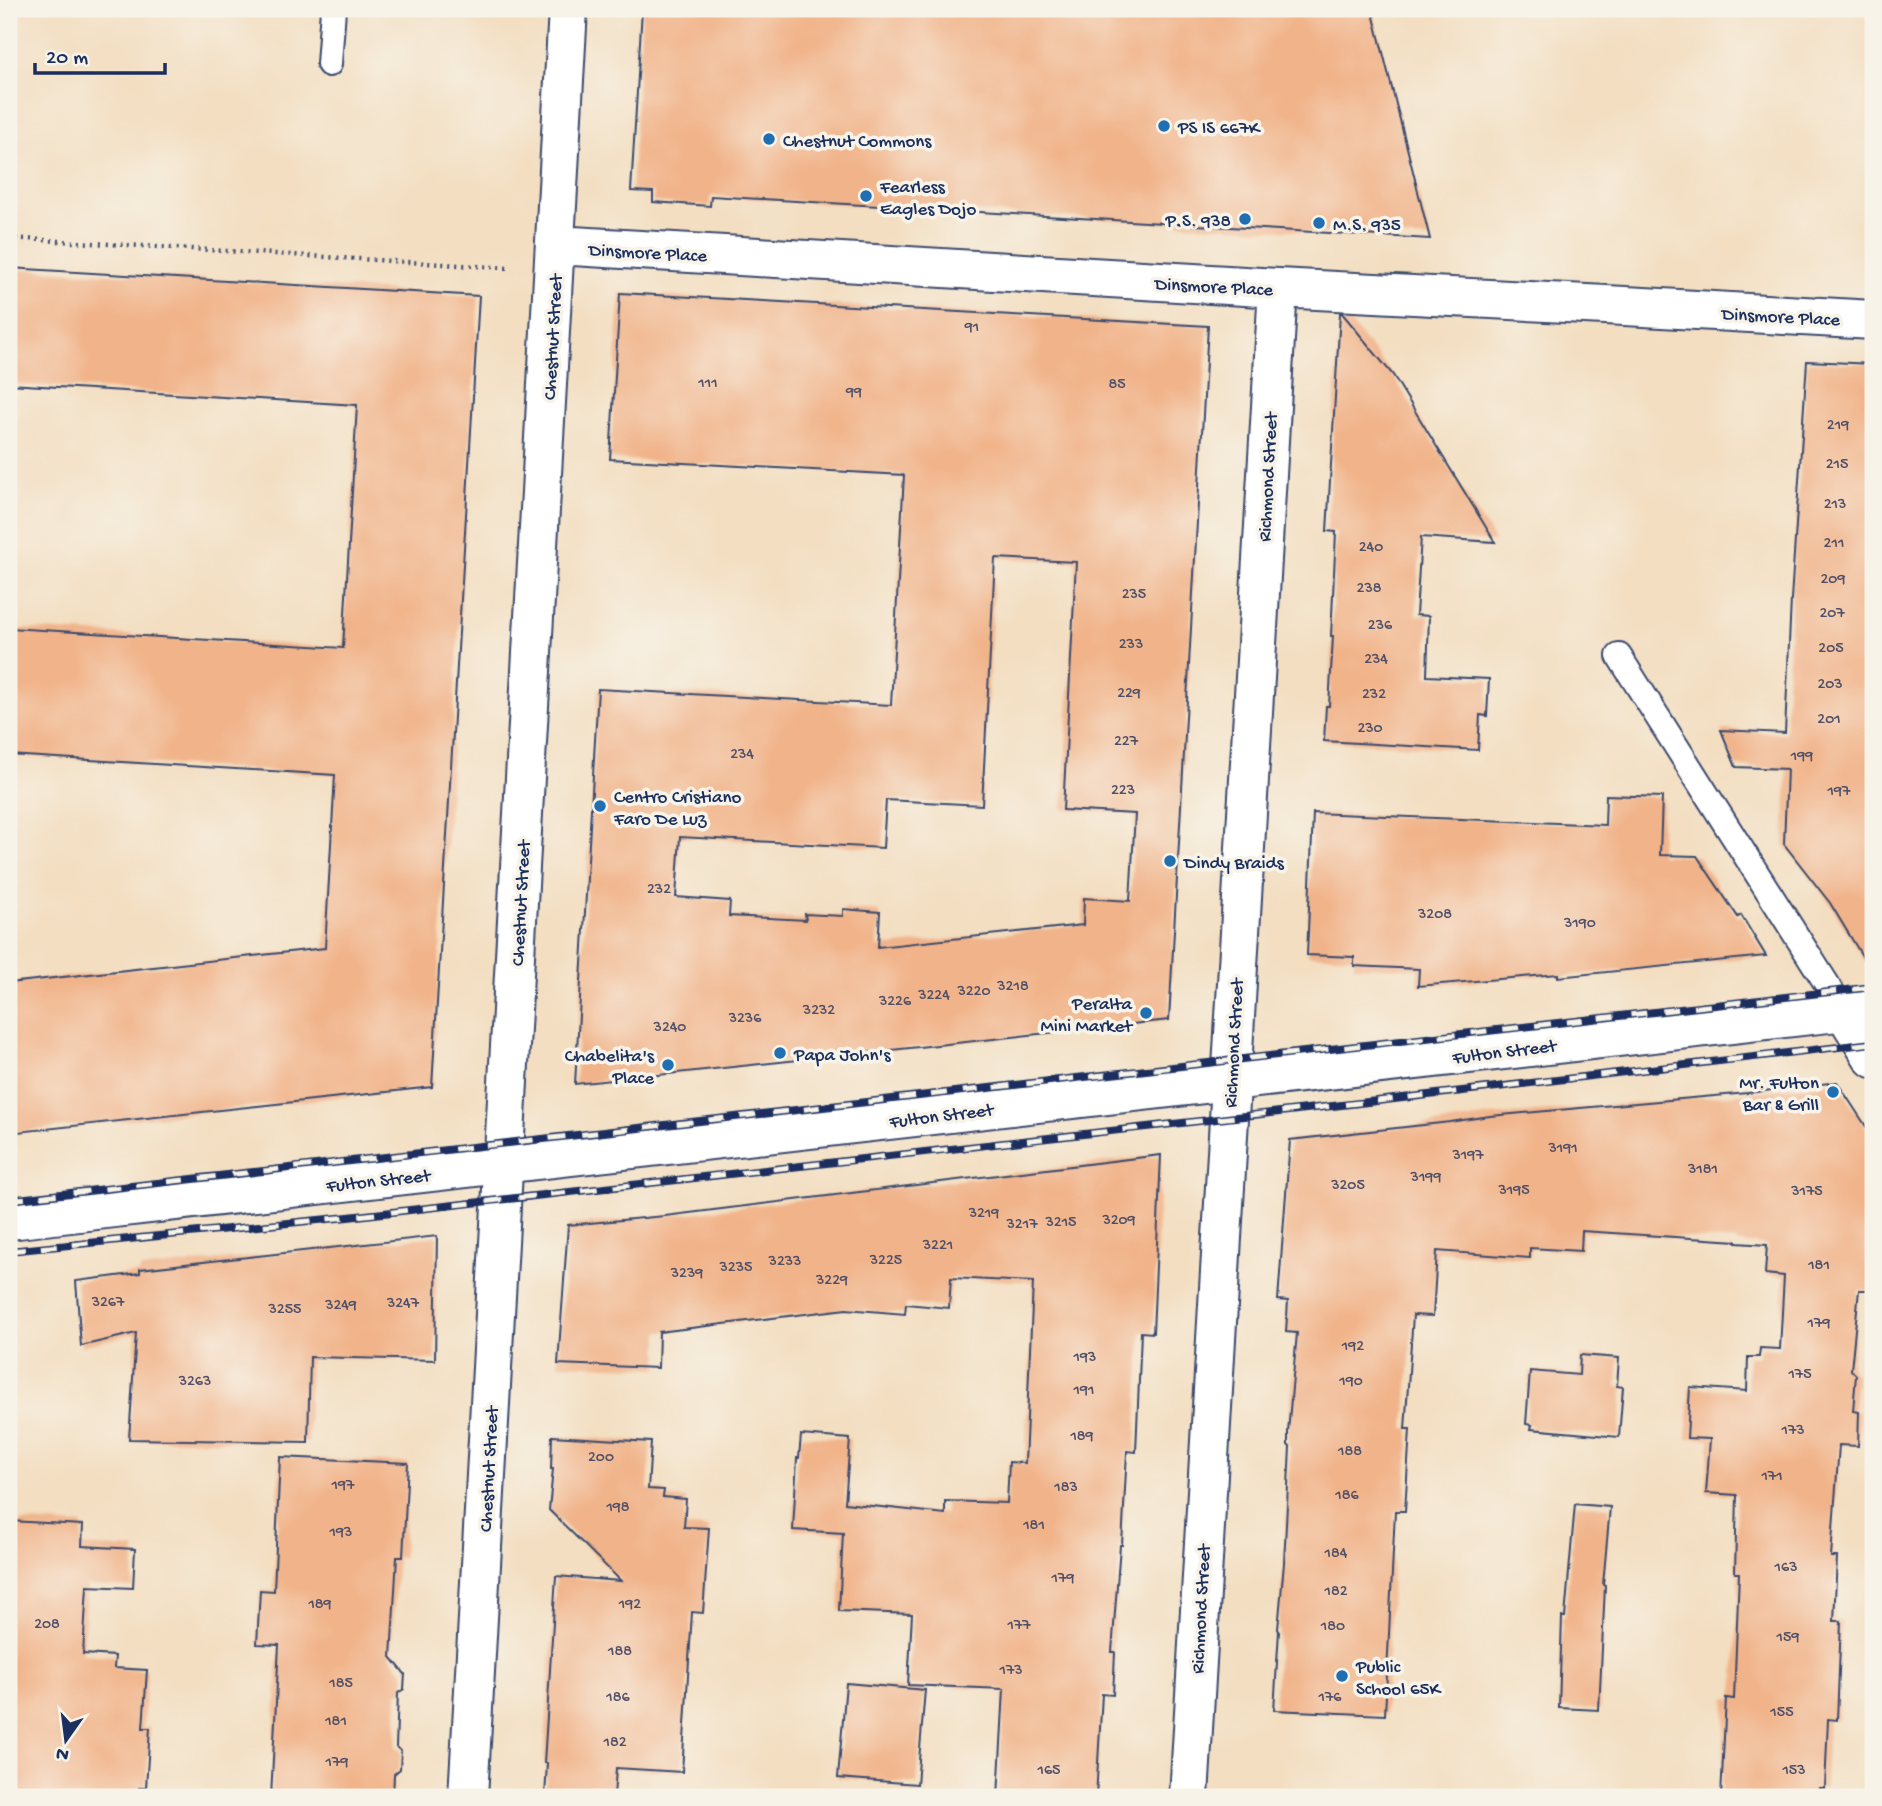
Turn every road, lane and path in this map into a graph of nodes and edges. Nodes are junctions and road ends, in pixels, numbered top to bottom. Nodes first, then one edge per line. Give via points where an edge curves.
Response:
1 (333, 9) edge
2 (568, 9) edge
3 (329, 64) dead end
4 (9, 238) edge
5 (556, 246) junction
6 (509, 268) dead end
7 (1278, 288) junction
8 (1873, 320) edge
9 (1619, 656) dead end
10 (1858, 1009) edge
11 (1873, 1058) edge
12 (1230, 1081) junction
13 (505, 1164) junction
14 (9, 1220) edge
15 (468, 1797) edge
16 (1188, 1797) edge

1 - 3 lane
2 - 5 street, Chestnut Street
4 - 6 path
5 - 7 street, Dinsmore Place
5 - 13 street, Chestnut Street
7 - 8 street, Dinsmore Place
7 - 12 street, Richmond Street
9 - 10 lane
10 - 11 street
10 - 12 street, Fulton Street
12 - 13 street, Fulton Street
12 - 16 street, Richmond Street
13 - 14 street, Fulton Street
13 - 15 street, Chestnut Street

